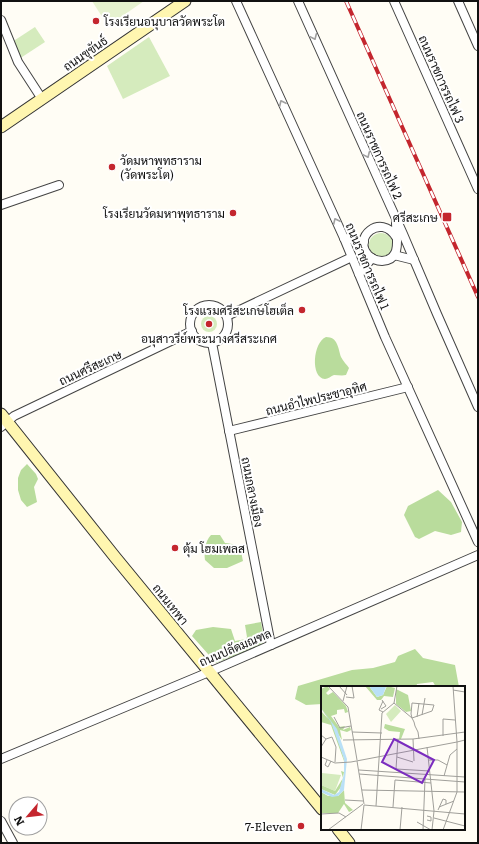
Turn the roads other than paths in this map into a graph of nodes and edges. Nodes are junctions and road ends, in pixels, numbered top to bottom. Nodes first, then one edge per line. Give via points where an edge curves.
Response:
1 (184, 1) edge
2 (236, 1) edge
3 (298, 1) edge
4 (394, 1) edge
5 (458, 1) edge
6 (1, 20) edge
7 (478, 46) edge
8 (42, 99) junction
9 (1, 127) edge
10 (59, 185) dead end
11 (478, 189) edge
12 (1, 205) edge
13 (400, 236) junction
14 (344, 238) junction
15 (364, 242) junction
16 (394, 255) junction
17 (352, 257) junction
18 (372, 258) junction
19 (414, 260) junction
20 (359, 274) junction
21 (227, 316) junction
22 (192, 331) junction
23 (212, 343) junction
24 (408, 387) junction
25 (478, 407) edge
26 (3, 421) edge
27 (229, 431) junction
28 (478, 542) edge
29 (478, 555) edge
30 (271, 645) junction
31 (209, 672) junction
32 (1, 758) edge
33 (321, 808) edge
34 (1, 821) edge
35 (339, 830) edge
36 (13, 843) edge
37 (349, 843) edge

1 - 8 main road, ถนนขุขันธ์
14 -> 2 street, ถนนราชการรถไฟ 1
3 -> 13 street, ถนนราชการรถไฟ 2 via 396,220
4 - 11 street, ถนนราชการรถไฟ 3
5 - 7 street
6 - 8 street via 18,62
8 - 9 main road, ถนนขุขันธ์
10 - 12 street
13 - 15 street via 390,229 380,227 371,230
13 - 16 street
13 - 19 street
14 - 15 street
14 - 17 street, ถนนราชการรถไฟ 1
15 - 18 street via 366,251
16 - 18 street via 381,261
16 - 19 street
17 - 20 street, ถนนราชการรถไฟ 1
17 - 21 street
18 - 20 street
19 - 25 street
20 - 24 street, ถนนราชการรถไฟ 1
21 - 22 street via 219,307 213,305 199,308 193,314 190,323
21 - 23 street via 226,333 220,340
22 - 23 street via 200,340
22 - 26 street, ถนนศรีสะเกษ
23 - 27 street, ถนนกลางเมือง
24 - 27 street, ถนนอำไพประชาอุทิศ
24 - 28 street, ถนนราชการรถไฟ 1
26 - 31 main road, ถนนเทพา
27 - 30 street, ถนนกลางเมือง
29 - 30 street, ถนนปลัดมณฑล
30 - 31 street, ถนนปลัดมณฑล
31 - 32 street, ถนนปลัดมณฑล
31 - 33 main road, ถนนเทพา
34 - 36 street
35 - 37 main road

